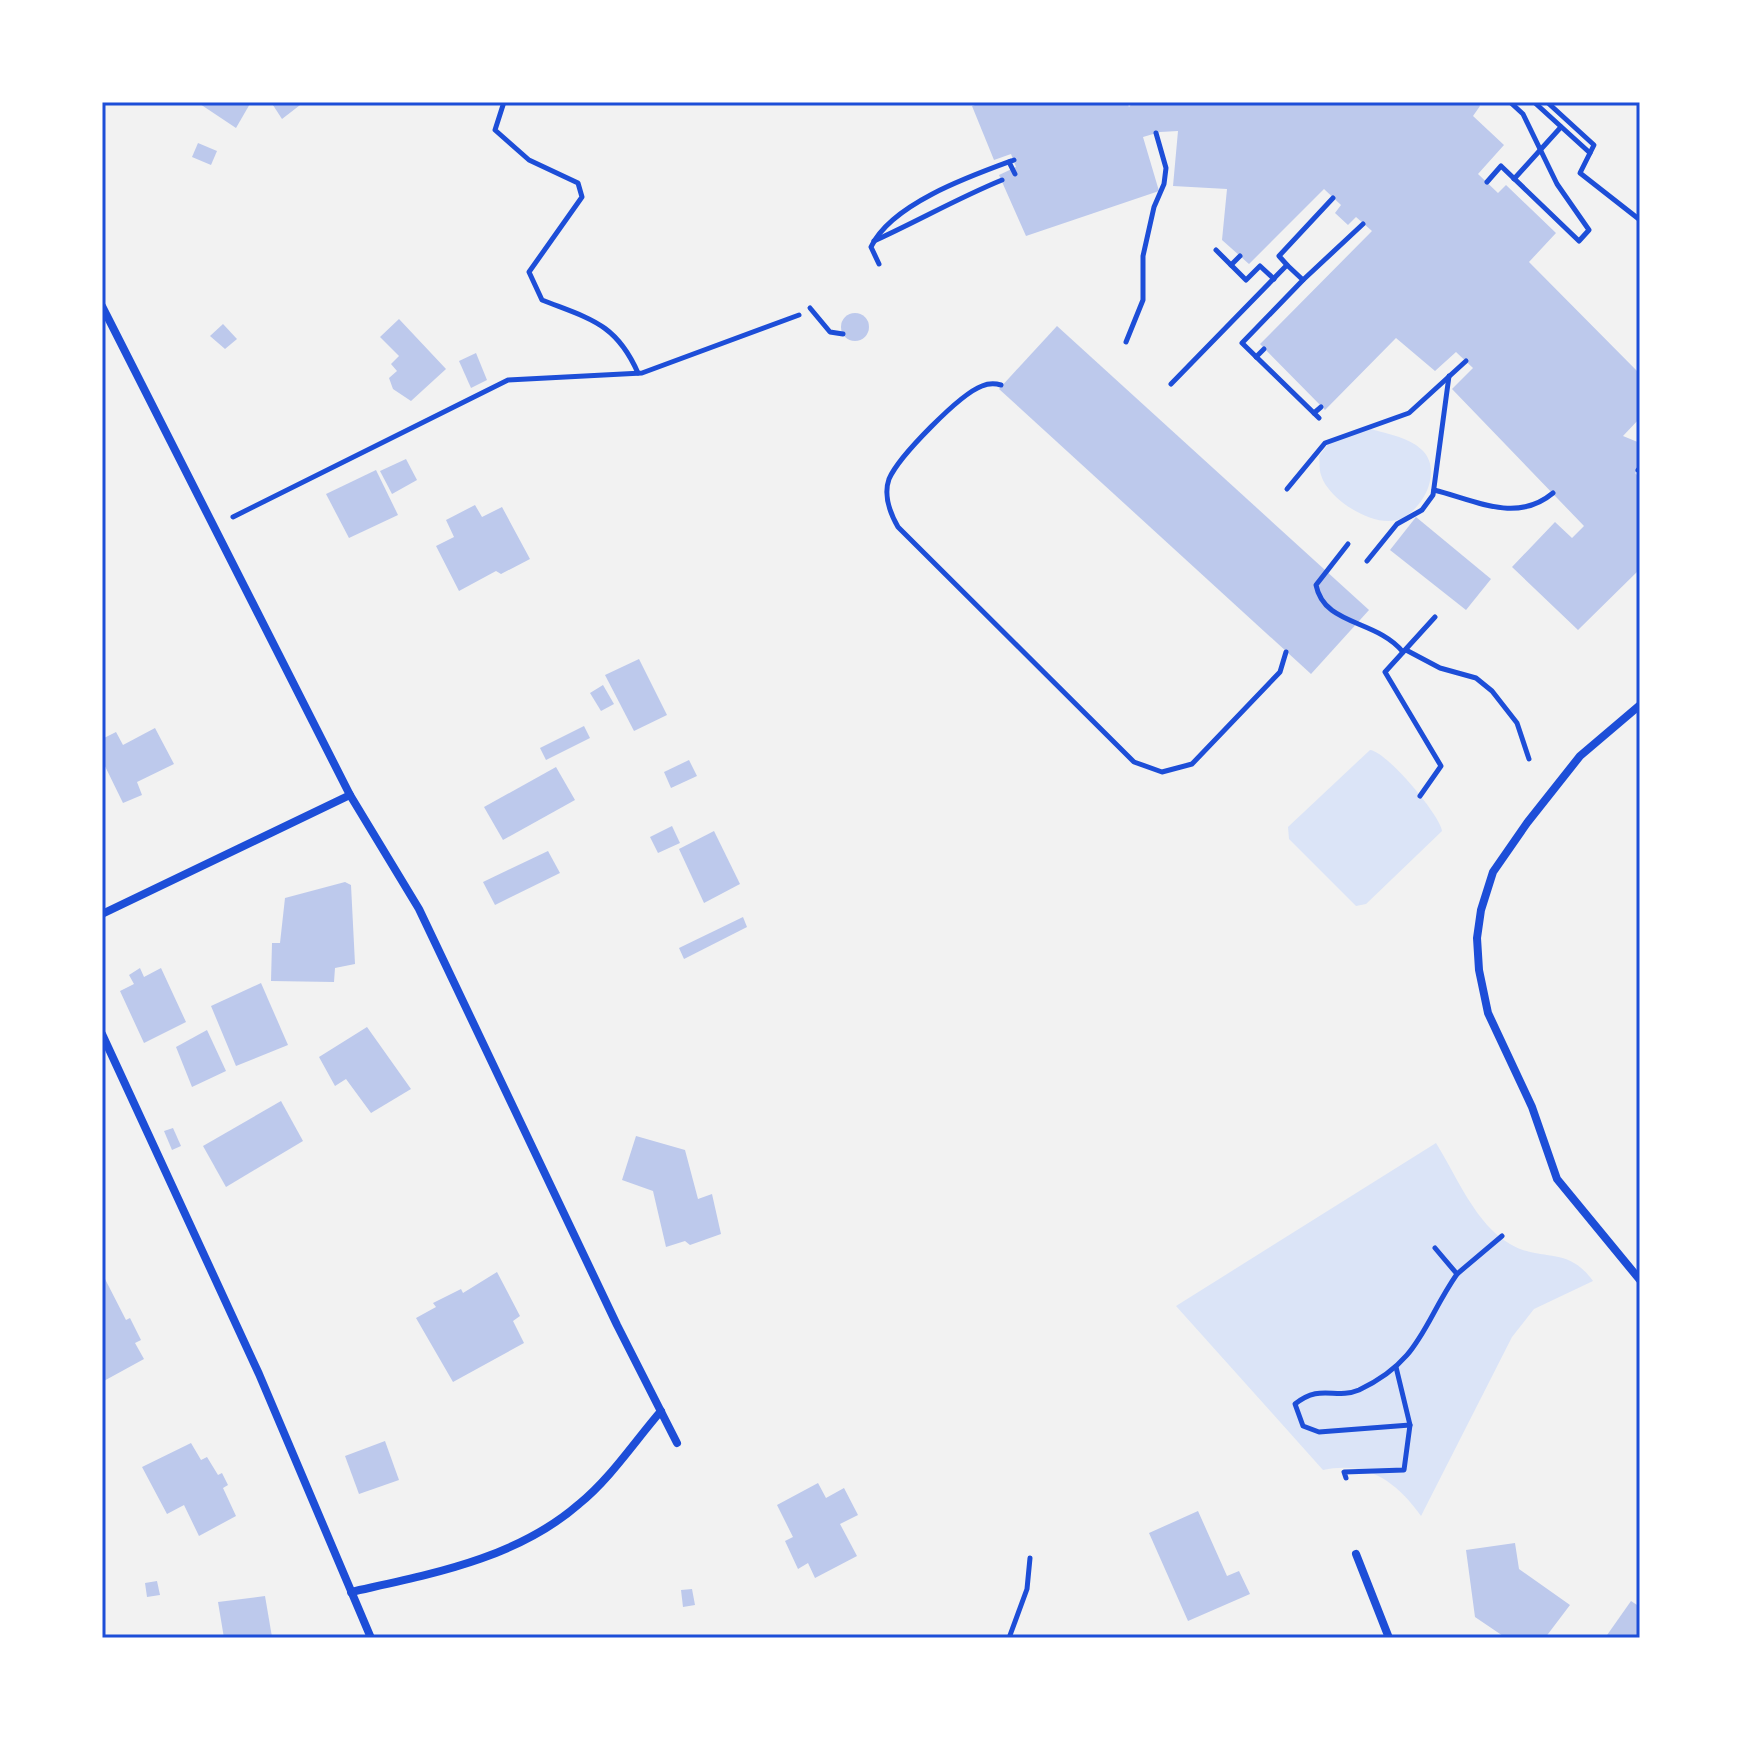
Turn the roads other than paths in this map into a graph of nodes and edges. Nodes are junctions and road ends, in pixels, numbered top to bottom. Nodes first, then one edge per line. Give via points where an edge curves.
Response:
1 (102, 306) edge
2 (1640, 705) edge
3 (350, 795) junction
4 (102, 914) edge
5 (102, 1034) edge
6 (1640, 1280) edge
7 (661, 1411) junction
8 (677, 1443) dead end
9 (1356, 1554) dead end
10 (351, 1592) junction
11 (371, 1638) edge
12 (1389, 1638) edge

1 - 3 street
2 - 6 street via 1580,756 1493,872 1481,910 1479,970 1488,1013 1532,1107 1557,1179
3 - 4 street
3 - 7 street via 419,909
5 - 10 street via 259,1374
7 - 8 street
7 - 10 street via 580,1504 519,1546
9 - 12 street
10 - 11 street

